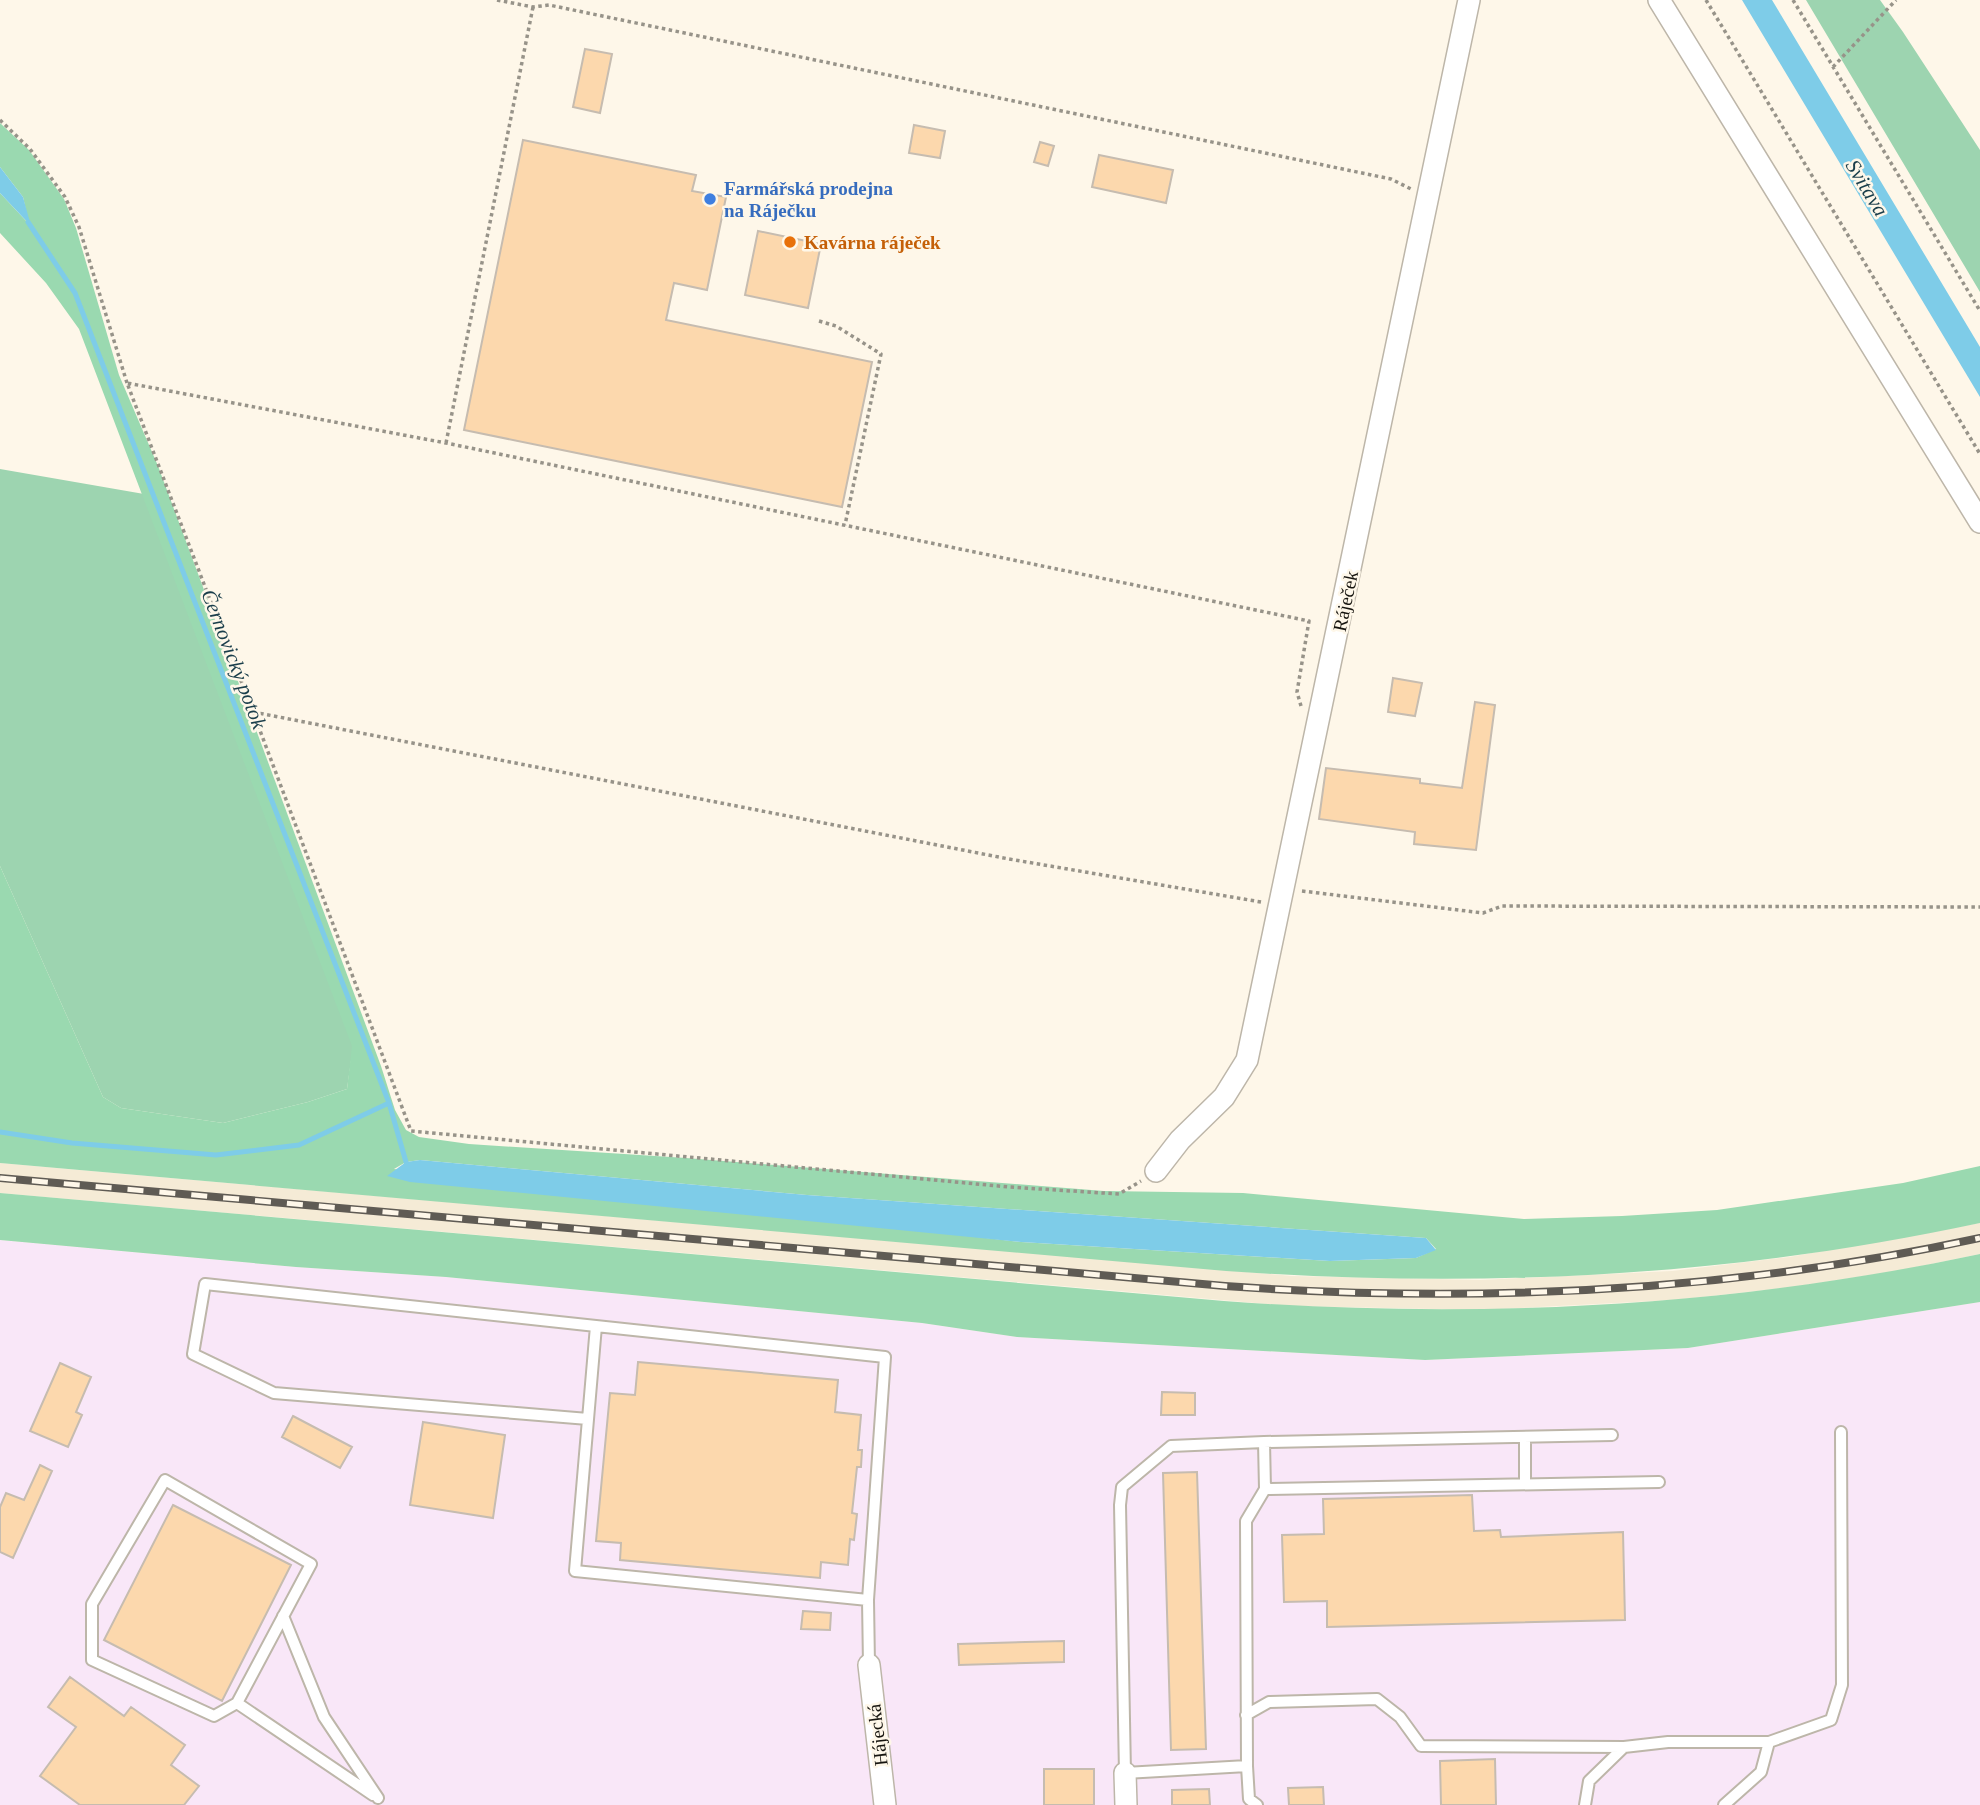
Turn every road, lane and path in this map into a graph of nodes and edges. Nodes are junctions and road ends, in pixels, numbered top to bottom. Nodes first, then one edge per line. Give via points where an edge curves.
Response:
1 (497, 0) edge
2 (1469, 0) edge
3 (1659, 0) edge
4 (1706, 0) edge
5 (1793, 0) edge
6 (1896, 0) edge
7 (533, 7) junction
8 (1833, 67) junction
9 (0, 120) edge
10 (1430, 193) junction
11 (1980, 310) edge
12 (819, 321) dead end
13 (127, 383) junction
14 (446, 443) junction
15 (1980, 454) edge
16 (1980, 522) edge
17 (845, 525) junction
18 (253, 712) junction
19 (1320, 718) junction
20 (1282, 897) junction
21 (1980, 907) edge
22 (1156, 1171) joint
23 (596, 1326) junction
24 (588, 1419) junction
25 (1841, 1432) dead end
26 (1612, 1435) dead end
27 (1525, 1437) junction
28 (1264, 1442) junction
29 (1659, 1482) dead end
30 (1525, 1484) junction
31 (1265, 1489) junction
32 (868, 1600) junction
33 (283, 1616) junction
34 (869, 1665) joint
35 (237, 1703) junction
36 (1246, 1715) junction
37 (1769, 1742) junction
38 (1624, 1747) junction
39 (1247, 1766) junction
40 (1125, 1773) junction
41 (379, 1801) edge
42 (885, 1805) edge
43 (1126, 1805) edge
44 (1257, 1805) edge
45 (1585, 1805) edge
46 (1724, 1805) edge

1 - 7 path
2 - 10 street, Ráječek
3 - 16 street
4 - 15 path
5 - 8 path
6 - 8 path
7 - 10 path via 549,5 1391,178 1406,188
7 - 14 path
8 - 11 path
9 - 13 path via 30,149 65,197 79,227
10 - 19 street, Ráječek
12 - 17 path via 836,326 881,354
13 - 14 path
13 - 18 path
14 - 17 path
17 - 19 path via 1309,621 1297,692 1301,708
18 - 20 path via 1009,859
18 - 22 path via 411,1130 1119,1194
19 - 20 street, Ráječek
20 - 21 path via 1483,913 1502,906
20 - 22 street, Ráječek via 1247,1060 1224,1097
23 - 24 lane
23 - 24 lane via 205,1284 193,1354 274,1393
23 - 32 lane via 885,1357
24 - 32 lane via 575,1571
25 - 37 lane via 1842,1685 1831,1720
26 - 27 lane
27 - 28 lane
27 - 30 lane
28 - 31 lane
28 - 40 lane via 1171,1447 1122,1487
29 - 30 lane
30 - 31 lane
31 - 36 lane via 1245,1521
32 - 34 lane
33 - 35 lane
33 - 35 lane via 311,1564 165,1480 92,1604 92,1660 214,1716
33 - 41 lane via 324,1717
34 - 42 street, Hájecká
35 - 41 lane
36 - 38 lane via 1269,1702 1377,1699 1400,1717 1421,1746
36 - 39 lane
37 - 38 lane
37 - 46 lane via 1760,1772
38 - 45 lane via 1589,1781
39 - 40 lane
39 - 44 lane via 1250,1799
40 - 43 street

